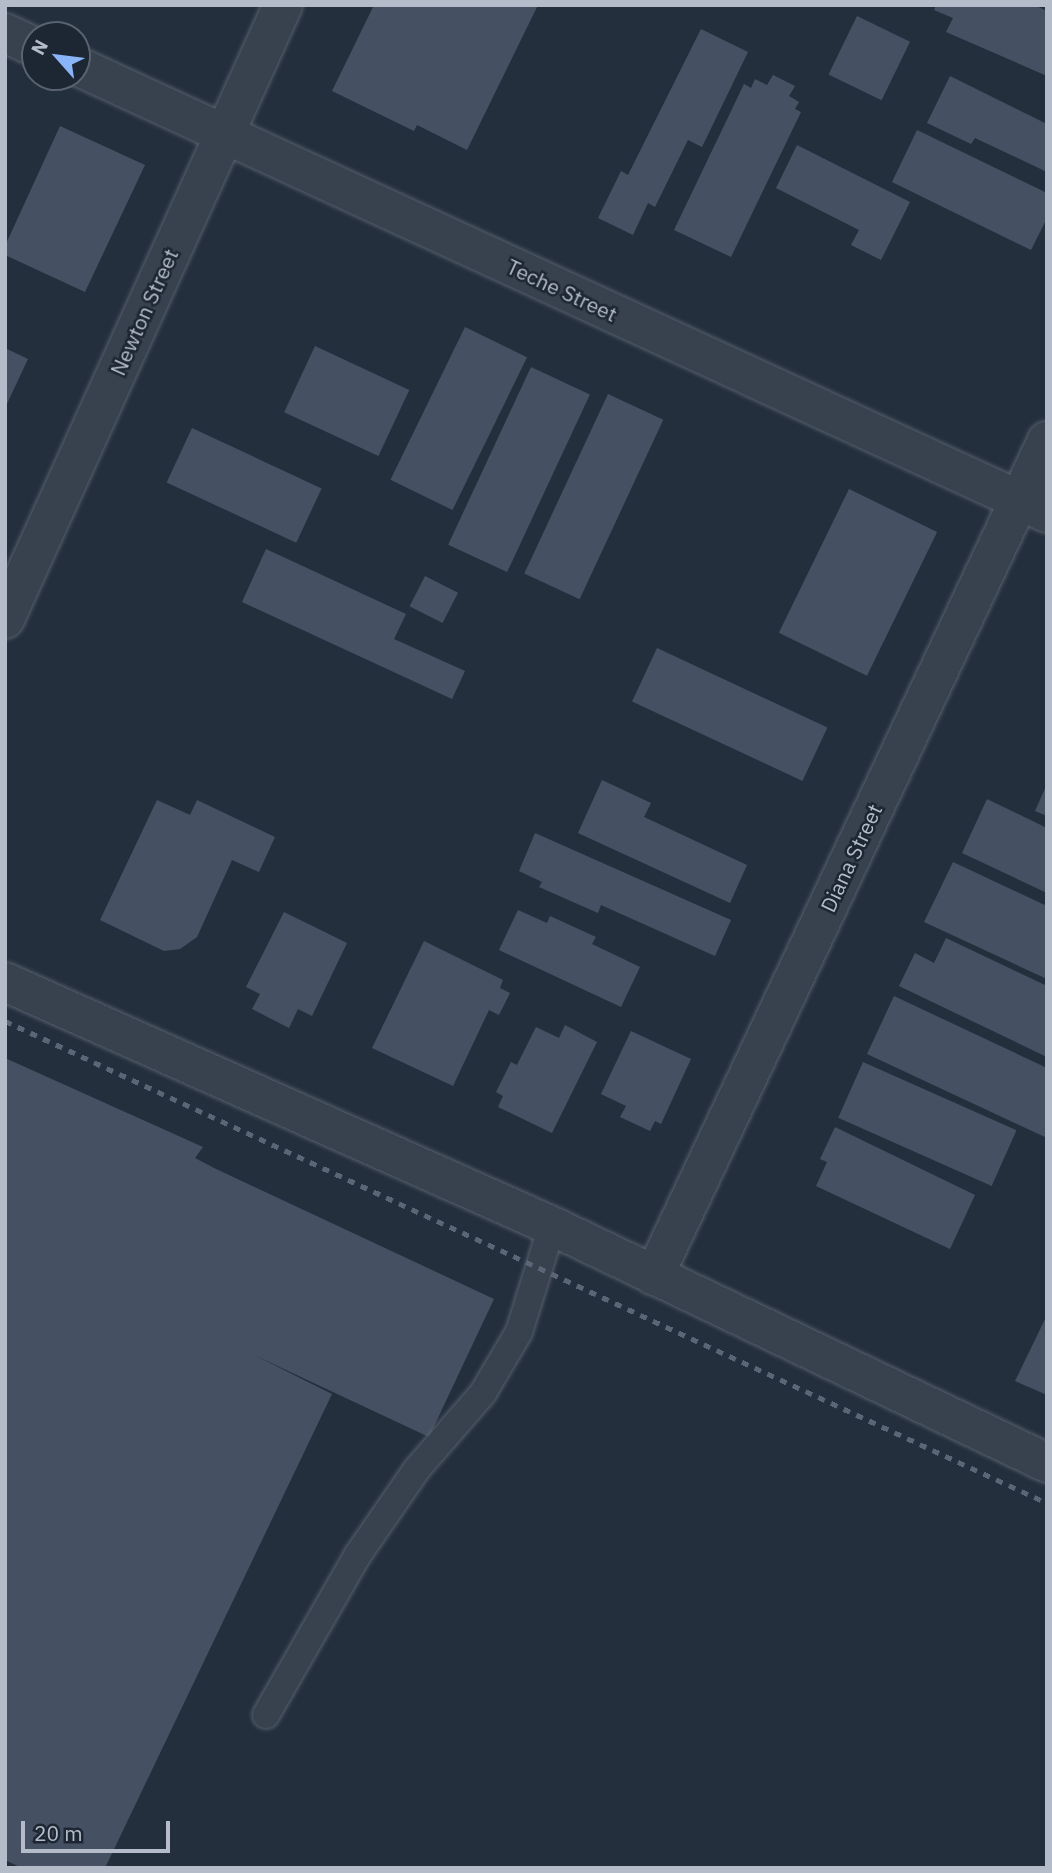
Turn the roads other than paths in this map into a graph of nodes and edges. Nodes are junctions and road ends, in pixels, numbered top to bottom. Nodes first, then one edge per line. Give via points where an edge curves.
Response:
1 (284, 5) edge
2 (5, 33) edge
3 (21, 40) edge
4 (91, 72) edge
5 (224, 134) junction
6 (1047, 441) edge
7 (1033, 507) edge
8 (5, 619) edge
9 (5, 982) edge
10 (552, 1226) junction
11 (654, 1276) junction
12 (1047, 1462) edge
13 (266, 1715) dead end

1 - 5 street, Newton Street
2 - 3 street
4 - 5 street, Teche Street
5 - 7 street, Teche Street
5 - 8 street, Newton Street
6 - 7 street, Diana Street
7 - 11 street, Diana Street
9 - 10 street
10 - 11 street
10 - 13 lane via 519,1332 483,1393 417,1469 356,1556
11 - 12 street

